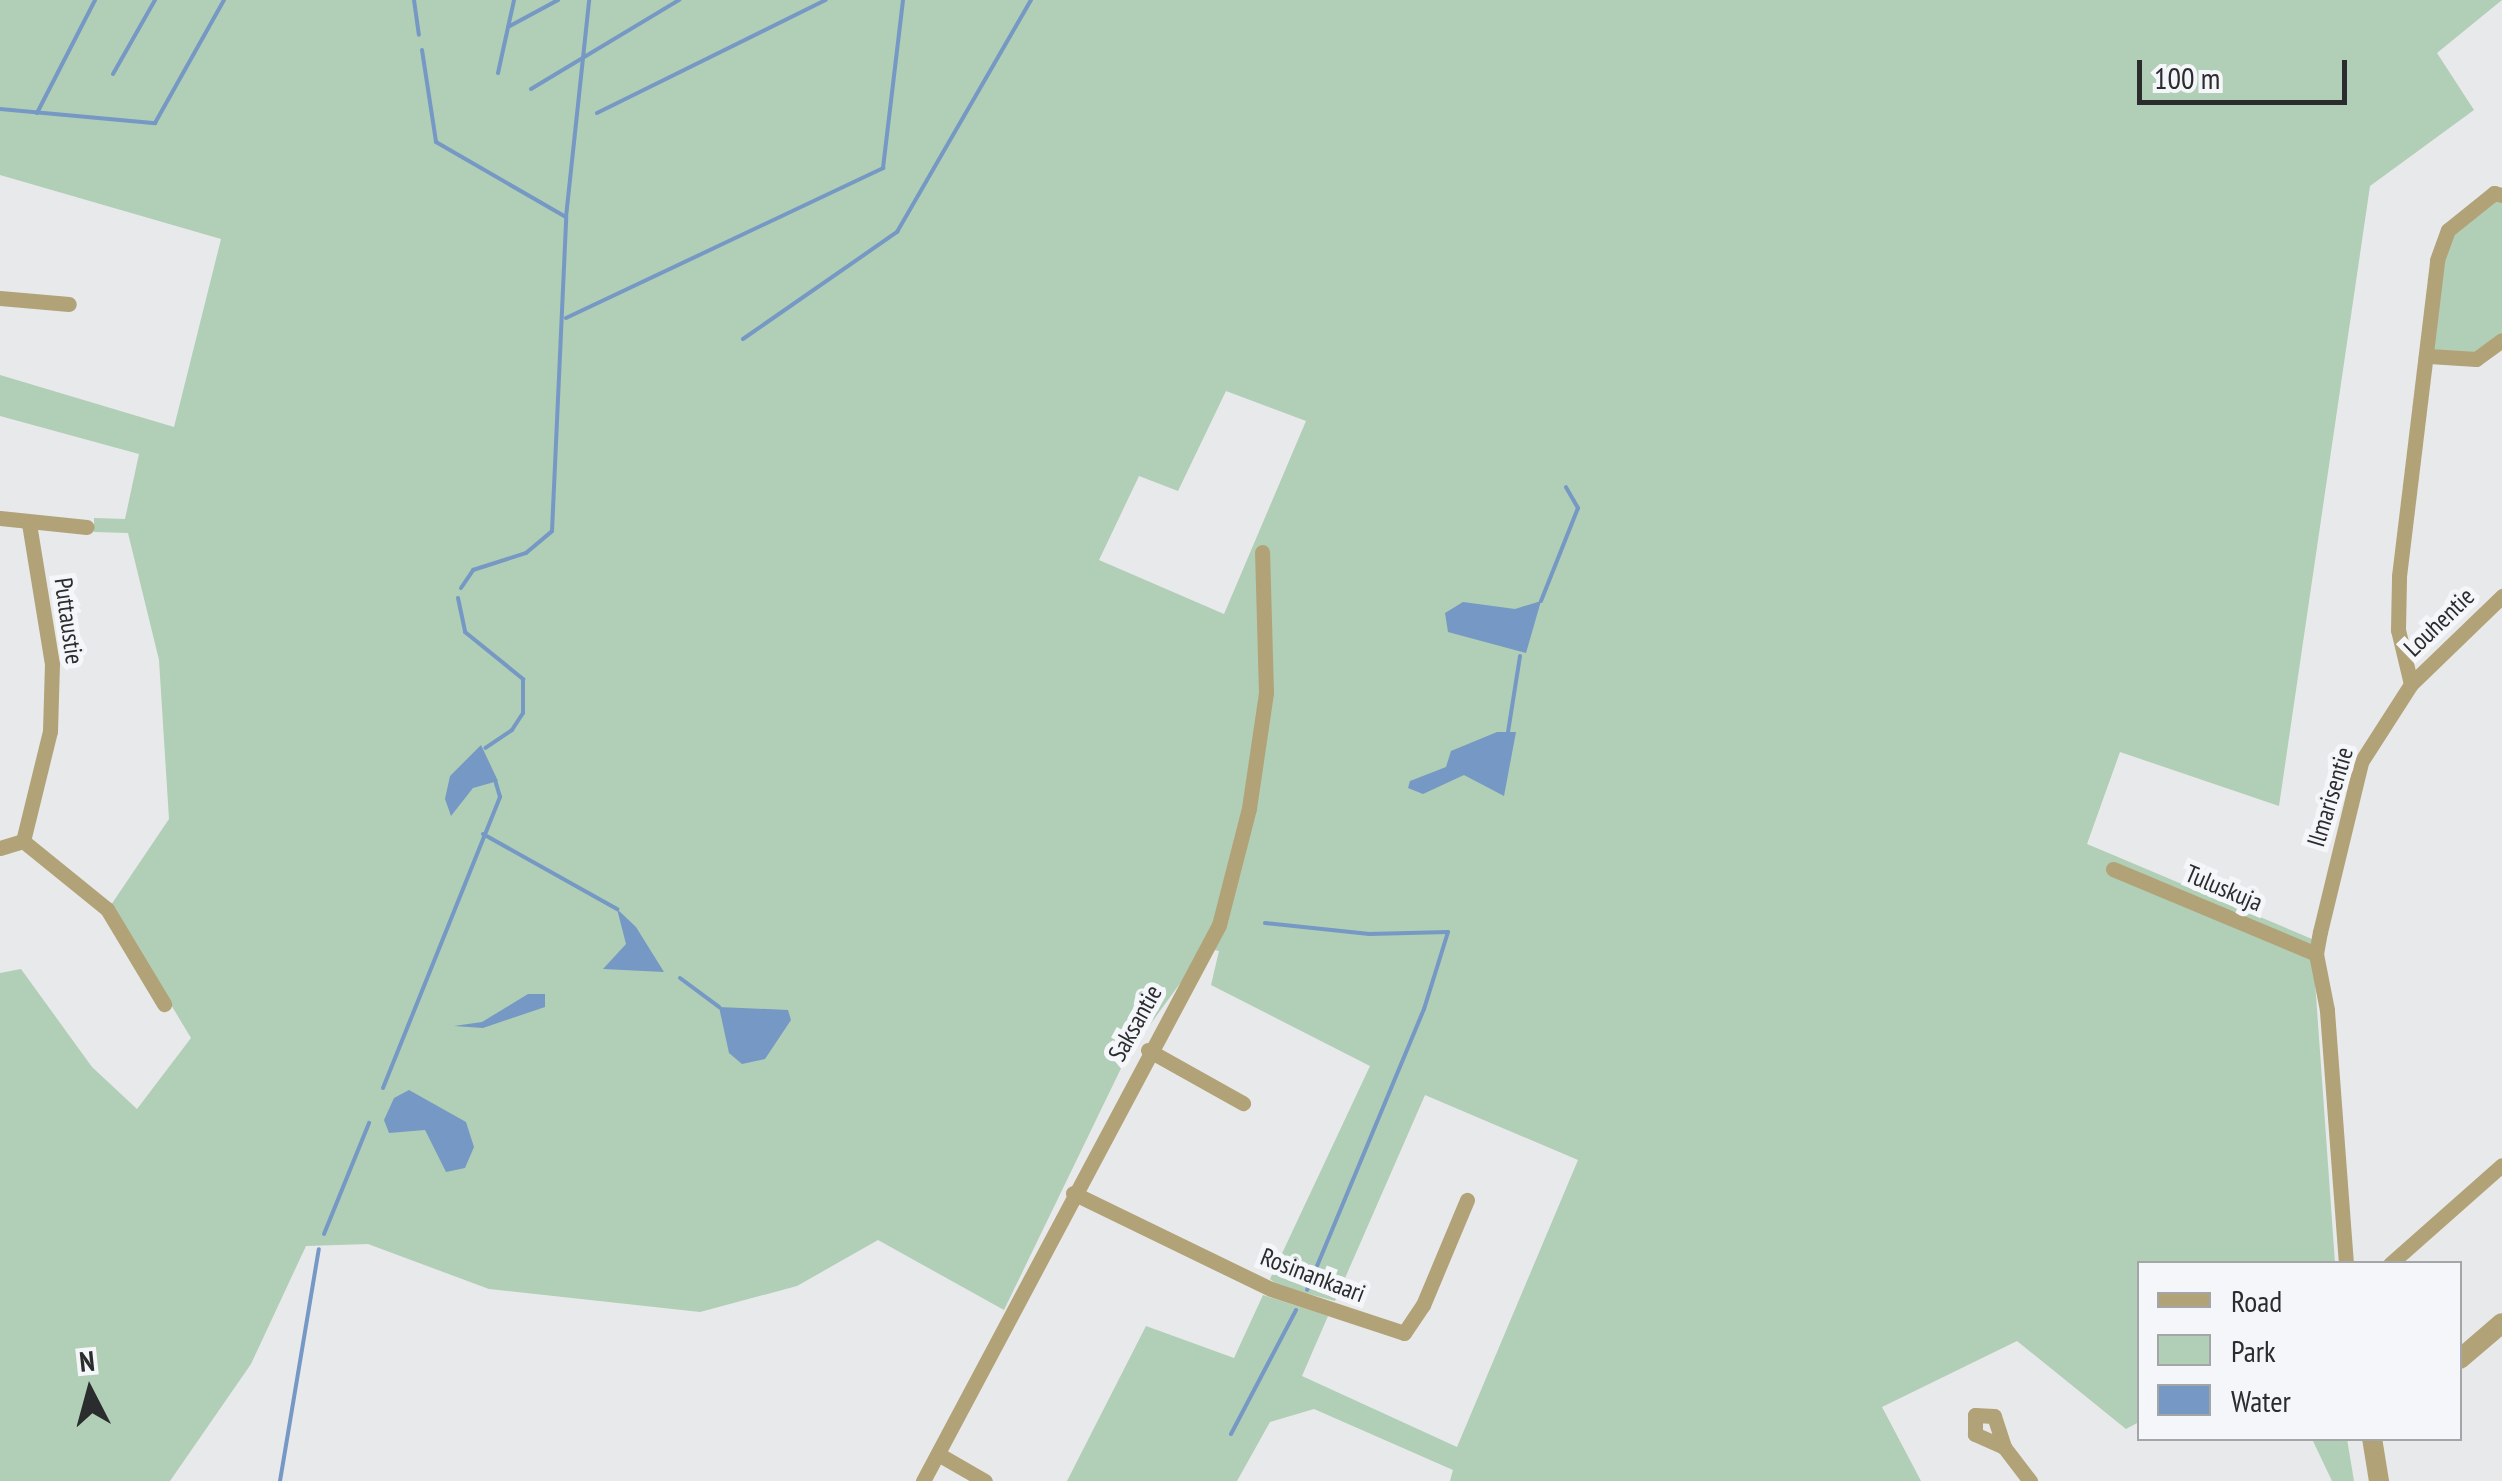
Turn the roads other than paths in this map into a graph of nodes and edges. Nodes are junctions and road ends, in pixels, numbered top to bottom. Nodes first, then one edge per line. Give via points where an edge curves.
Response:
1 (2502, 195) edge
2 (0, 298) edge
3 (69, 304) dead end
4 (2502, 340) edge
5 (2429, 356) junction
6 (0, 518) edge
7 (29, 524) junction
8 (87, 527) dead end
9 (1262, 552) dead end
10 (2502, 596) edge
11 (2411, 684) junction
12 (23, 842) junction
13 (0, 848) edge
14 (2113, 869) dead end
15 (2316, 954) junction
16 (164, 1004) dead end
17 (1148, 1050) junction
18 (1242, 1104) dead end
19 (2502, 1165) edge
20 (1073, 1193) junction
21 (1467, 1200) dead end
22 (2346, 1261) edge
23 (2393, 1261) edge
24 (2502, 1323) edge
25 (2462, 1357) edge
26 (2361, 1441) edge
27 (2372, 1441) edge
28 (2004, 1447) dead end
29 (938, 1454) junction
30 (923, 1481) edge
31 (985, 1481) edge
32 (2030, 1481) edge
33 (2368, 1481) edge
34 (2379, 1481) edge

1 - 5 street via 2494,193 2448,230 2438,260
2 - 3 street
4 - 5 street via 2476,359
5 - 11 street via 2398,576 2398,630
6 - 7 street
7 - 8 street
7 - 12 street, Puttaustie via 52,678 50,731
9 - 17 street, Saksantie via 1266,692 1249,808 1220,925
10 - 11 street, Louhentie
11 - 15 street, Ilmarisentie via 2361,762
12 - 13 street
12 - 16 street via 107,909
14 - 15 street, Tuluskuja
15 - 22 street, Ilmarisentie via 2327,1010
17 - 18 street
17 - 20 street, Saksantie
19 - 23 street
20 - 21 street, Rosinankaari via 1271,1289 1404,1333 1423,1305
20 - 29 street, Saksantie
24 - 25 street
26 - 33 street
27 - 34 street
28 - 32 street
29 - 30 street, Saksantie
29 - 31 street

